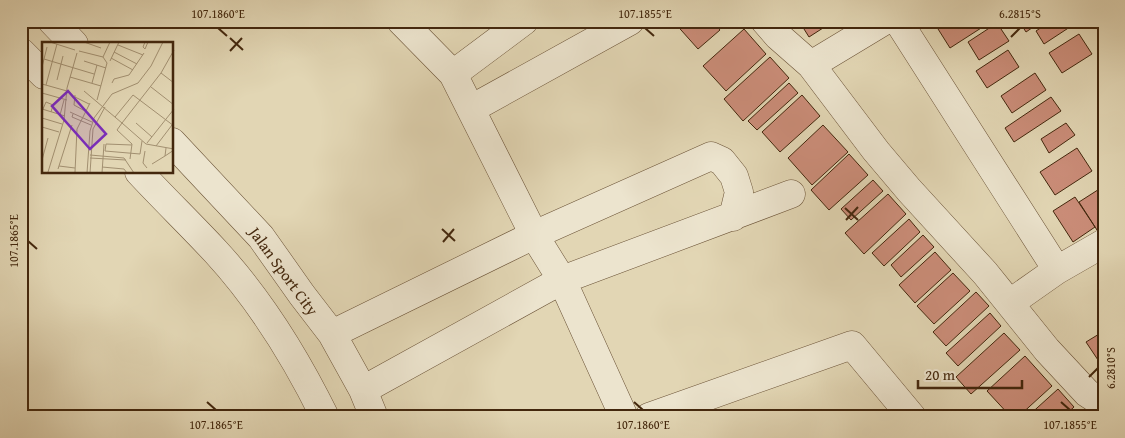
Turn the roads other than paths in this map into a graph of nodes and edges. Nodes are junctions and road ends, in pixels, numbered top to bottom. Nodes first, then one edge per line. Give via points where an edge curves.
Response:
1 (52, 21) edge
2 (401, 21) edge
3 (524, 21) edge
4 (630, 21) edge
5 (765, 21) edge
6 (884, 21) edge
7 (898, 21) edge
8 (584, 34) edge
9 (72, 42) edge
10 (21, 52) edge
11 (811, 65) junction
12 (42, 74) edge
13 (454, 74) junction
14 (471, 109) junction
15 (174, 144) edge
16 (141, 174) edge
17 (791, 194) dead end
18 (733, 217) junction
19 (534, 235) junction
20 (1104, 243) edge
21 (1058, 270) junction
22 (562, 280) junction
23 (1010, 303) junction
24 (332, 334) junction
25 (363, 390) junction
26 (1104, 404) edge
27 (325, 417) edge
28 (374, 417) edge
29 (624, 417) edge
30 (649, 417) edge
31 (912, 417) edge

1 - 9 street
2 - 13 street
3 - 13 street
4 - 8 street
5 - 11 street
6 - 11 street
7 - 21 street
8 - 14 street
10 - 12 street
11 - 23 street via 881,157
13 - 14 street
14 - 19 street
15 - 24 street, Jalan Sport City via 261,237
16 - 27 street via 217,253 260,306 303,372
17 - 18 street
18 - 19 street via 739,192 734,176 722,161 710,156
18 - 22 street
19 - 22 street
19 - 24 street
20 - 21 street
21 - 23 street
22 - 25 street
22 - 29 street
23 - 26 street via 1087,393
24 - 25 street, Jalan Sport City
25 - 28 street, Jalan Sport City
30 - 31 street via 852,345

